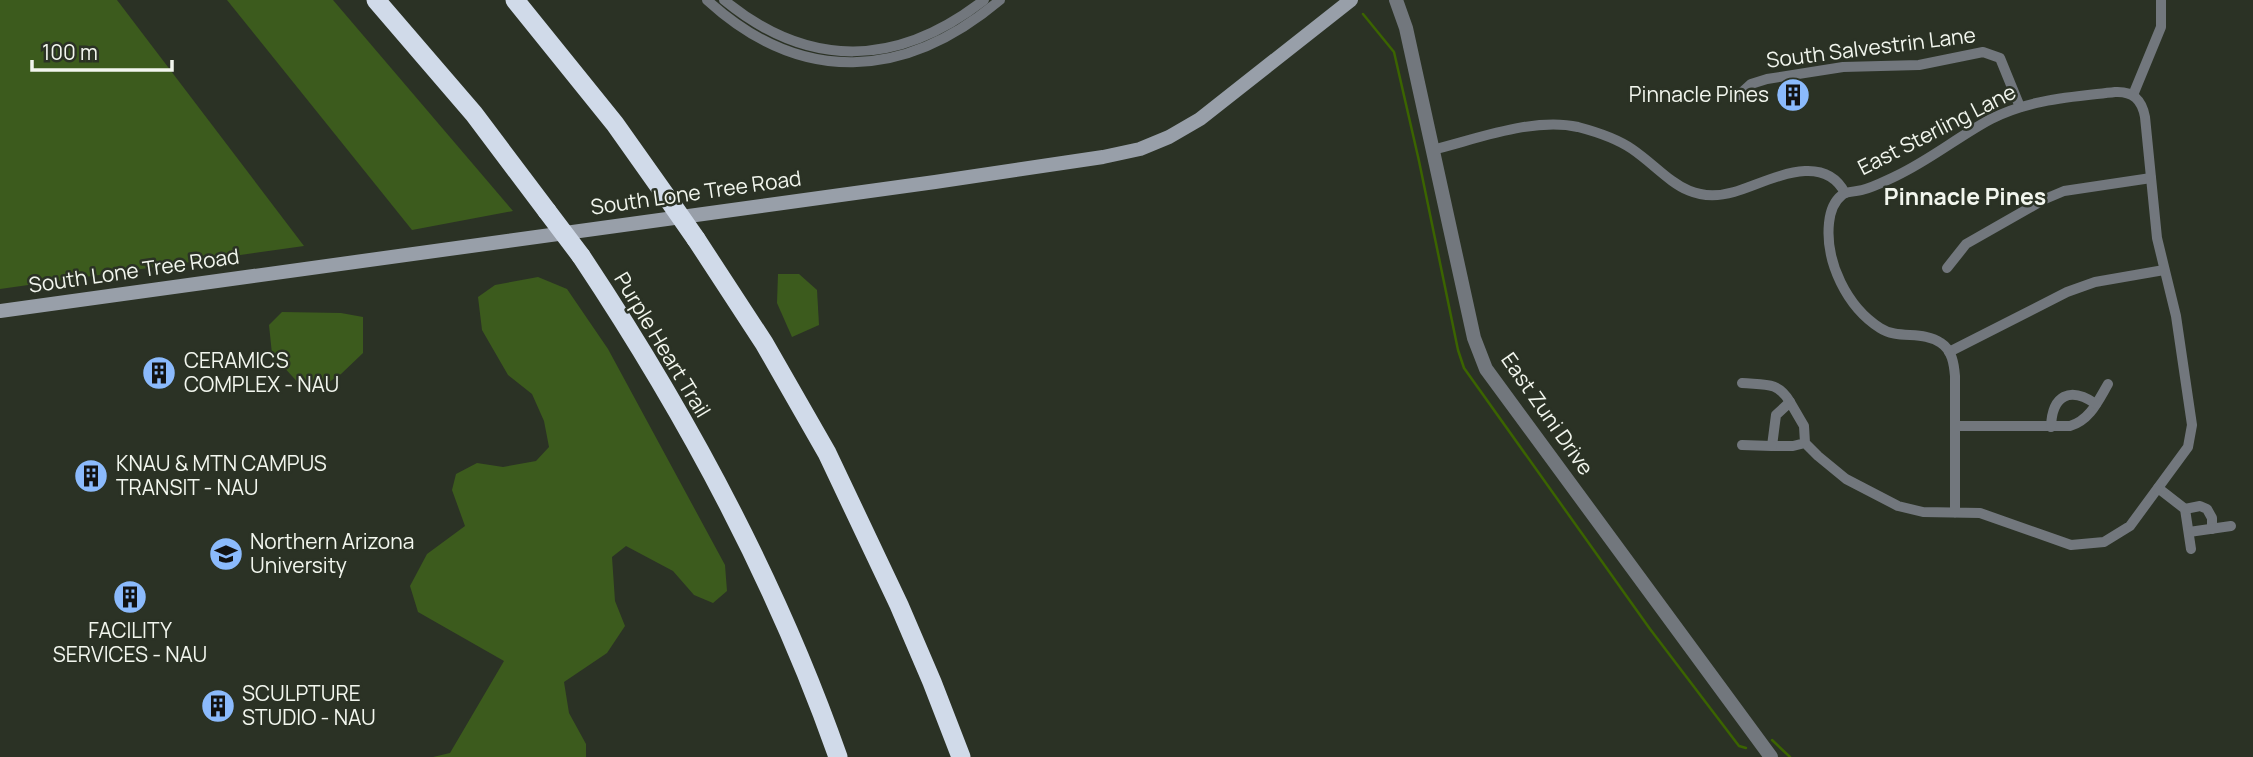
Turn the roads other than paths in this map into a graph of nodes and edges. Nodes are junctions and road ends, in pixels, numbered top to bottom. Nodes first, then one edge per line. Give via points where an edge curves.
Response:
1 (376, 0) edge
2 (515, 0) edge
3 (707, 0) edge
4 (724, 0) edge
5 (984, 0) edge
6 (1000, 0) edge
7 (1351, 0) edge
8 (1396, 0) edge
9 (2161, 0) edge
10 (1739, 95) dead end
11 (2133, 95) junction
12 (2021, 107) junction
13 (1432, 150) junction
14 (2151, 178) junction
15 (1845, 192) junction
16 (1947, 268) dead end
17 (2164, 270) junction
18 (0, 311) edge
19 (1949, 352) junction
20 (1742, 383) dead end
21 (2108, 384) dead end
22 (1790, 402) junction
23 (2096, 404) junction
24 (1955, 426) junction
25 (2051, 427) junction
26 (1805, 443) junction
27 (1742, 445) dead end
28 (1772, 446) junction
29 (2158, 488) junction
30 (2185, 509) junction
31 (1955, 513) junction
32 (2231, 526) dead end
33 (2212, 529) junction
34 (2189, 532) junction
35 (2191, 549) dead end
36 (838, 757) edge
37 (961, 757) edge
38 (1771, 757) edge

1 - 36 highway, Purple Heart Trail, bridge via 474,114 581,256 655,371 769,586
2 - 37 highway, bridge via 615,124 764,343 827,453 899,605
3 - 6 street via 740,26 783,50 812,60 850,63 916,51 960,30
4 - 5 street via 757,25 797,44 848,52 913,40
7 - 18 main road, South Lone Tree Road via 1200,119 1140,149 935,182
8 - 13 street, East Zuni Drive
9 - 11 street via 2161,27
10 - 12 street, South Salvestrin Lane via 1767,79 1857,66 1919,65 1983,52 1996,55 2004,64
11 - 12 street, East Sterling Lane via 2115,92
11 - 14 street via 2143,109
12 - 15 street, East Sterling Lane via 1993,118 1917,166 1863,190
13 - 15 street via 1528,127 1560,125 1613,139 1674,184 1701,194 1723,195 1801,171 1832,178
13 - 38 street, East Zuni Drive via 1474,338 1486,369
14 - 16 street via 2054,195 1966,244
14 - 17 street
15 - 19 street, East Sterling Lane via 1834,203 1828,228 1835,268 1847,293 1881,329 1933,339
17 - 19 street via 2095,282 2067,292
17 - 29 street via 2176,316 2192,425 2188,447
19 - 24 street via 1955,376
20 - 22 street via 1778,386
21 - 23 street
22 - 26 street via 1804,426
22 - 28 street via 1776,415
23 - 25 street via 2078,424
23 - 25 street via 2079,394 2060,399
24 - 25 street
24 - 31 street
26 - 28 street
26 - 31 street via 1846,479 1898,506
27 - 28 street
29 - 30 street
29 - 31 street via 2130,526 2095,544 2071,545 1980,513
30 - 33 street via 2207,509
30 - 34 street
32 - 33 street
33 - 34 street
34 - 35 street

